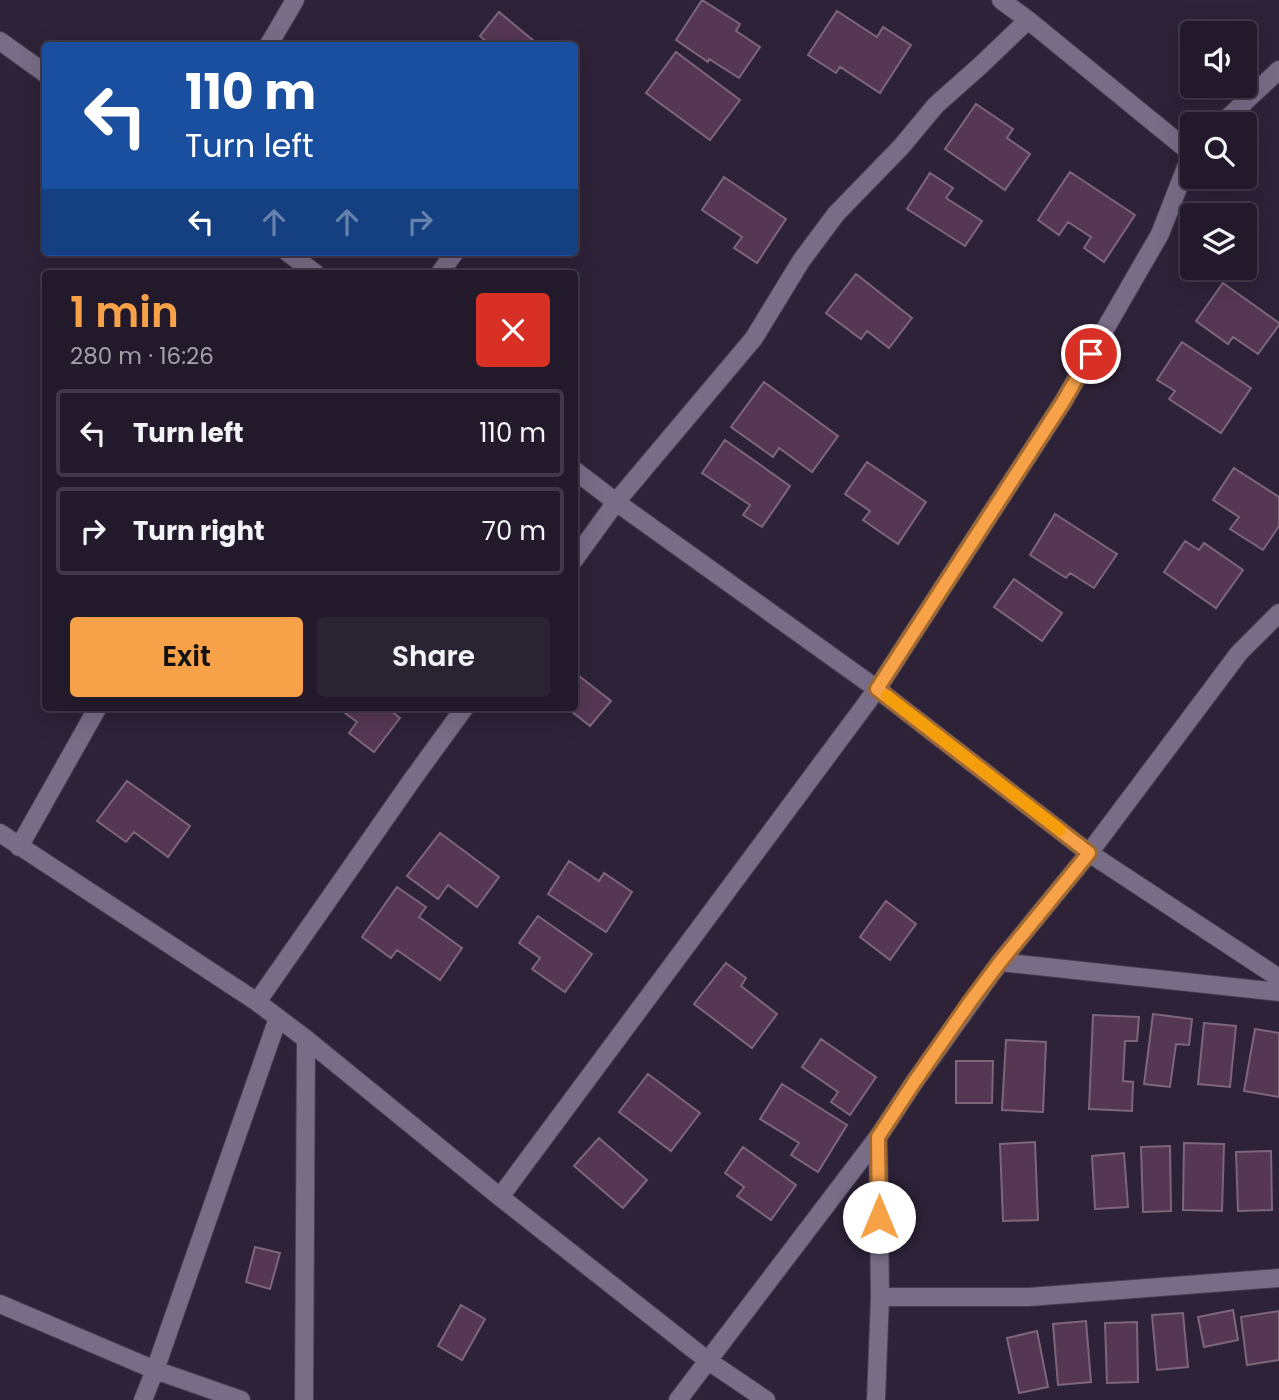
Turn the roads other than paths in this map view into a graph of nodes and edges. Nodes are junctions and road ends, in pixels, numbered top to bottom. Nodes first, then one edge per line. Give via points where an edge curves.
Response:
1 (295, 0) edge
2 (1001, 0) edge
3 (1028, 20) junction
4 (0, 41) edge
5 (270, 42) edge
6 (1279, 70) edge
7 (42, 71) edge
8 (1235, 112) edge
9 (1180, 144) edge
10 (1180, 182) edge
11 (292, 256) edge
12 (310, 270) edge
13 (578, 473) edge
14 (617, 502) junction
15 (578, 555) edge
16 (1279, 613) edge
17 (877, 689) junction
18 (96, 711) edge
19 (462, 711) edge
20 (0, 833) edge
21 (19, 847) junction
22 (1089, 853) junction
23 (1000, 962) junction
24 (1279, 978) edge
25 (1279, 992) edge
26 (257, 1002) junction
27 (278, 1018) junction
28 (306, 1039) junction
29 (878, 1137) junction
30 (500, 1197) junction
31 (1279, 1278) edge
32 (880, 1297) junction
33 (0, 1304) edge
34 (707, 1360) junction
35 (155, 1370) junction
36 (142, 1400) edge
37 (241, 1400) edge
38 (303, 1400) edge
39 (678, 1400) edge
40 (766, 1400) edge
41 (876, 1400) edge

1 - 5 street
2 - 3 street
3 - 9 street
3 - 14 street via 936,105 836,214 754,338
4 - 7 street
6 - 8 street
10 - 17 street via 1160,234 1063,402
11 - 12 street
13 - 14 street
14 - 15 street
14 - 17 street
16 - 22 street via 1239,653
17 - 22 street
17 - 30 street
18 - 21 street
19 - 26 street
20 - 21 street
21 - 26 street
22 - 23 street
22 - 24 street
23 - 25 street
23 - 29 street
26 - 27 street
27 - 28 street
27 - 35 street
28 - 30 street
28 - 38 street
29 - 32 street
29 - 34 street
30 - 34 street
31 - 32 street via 1029,1297
32 - 41 street
33 - 35 street
34 - 39 street
34 - 40 street
35 - 36 street
35 - 37 street

